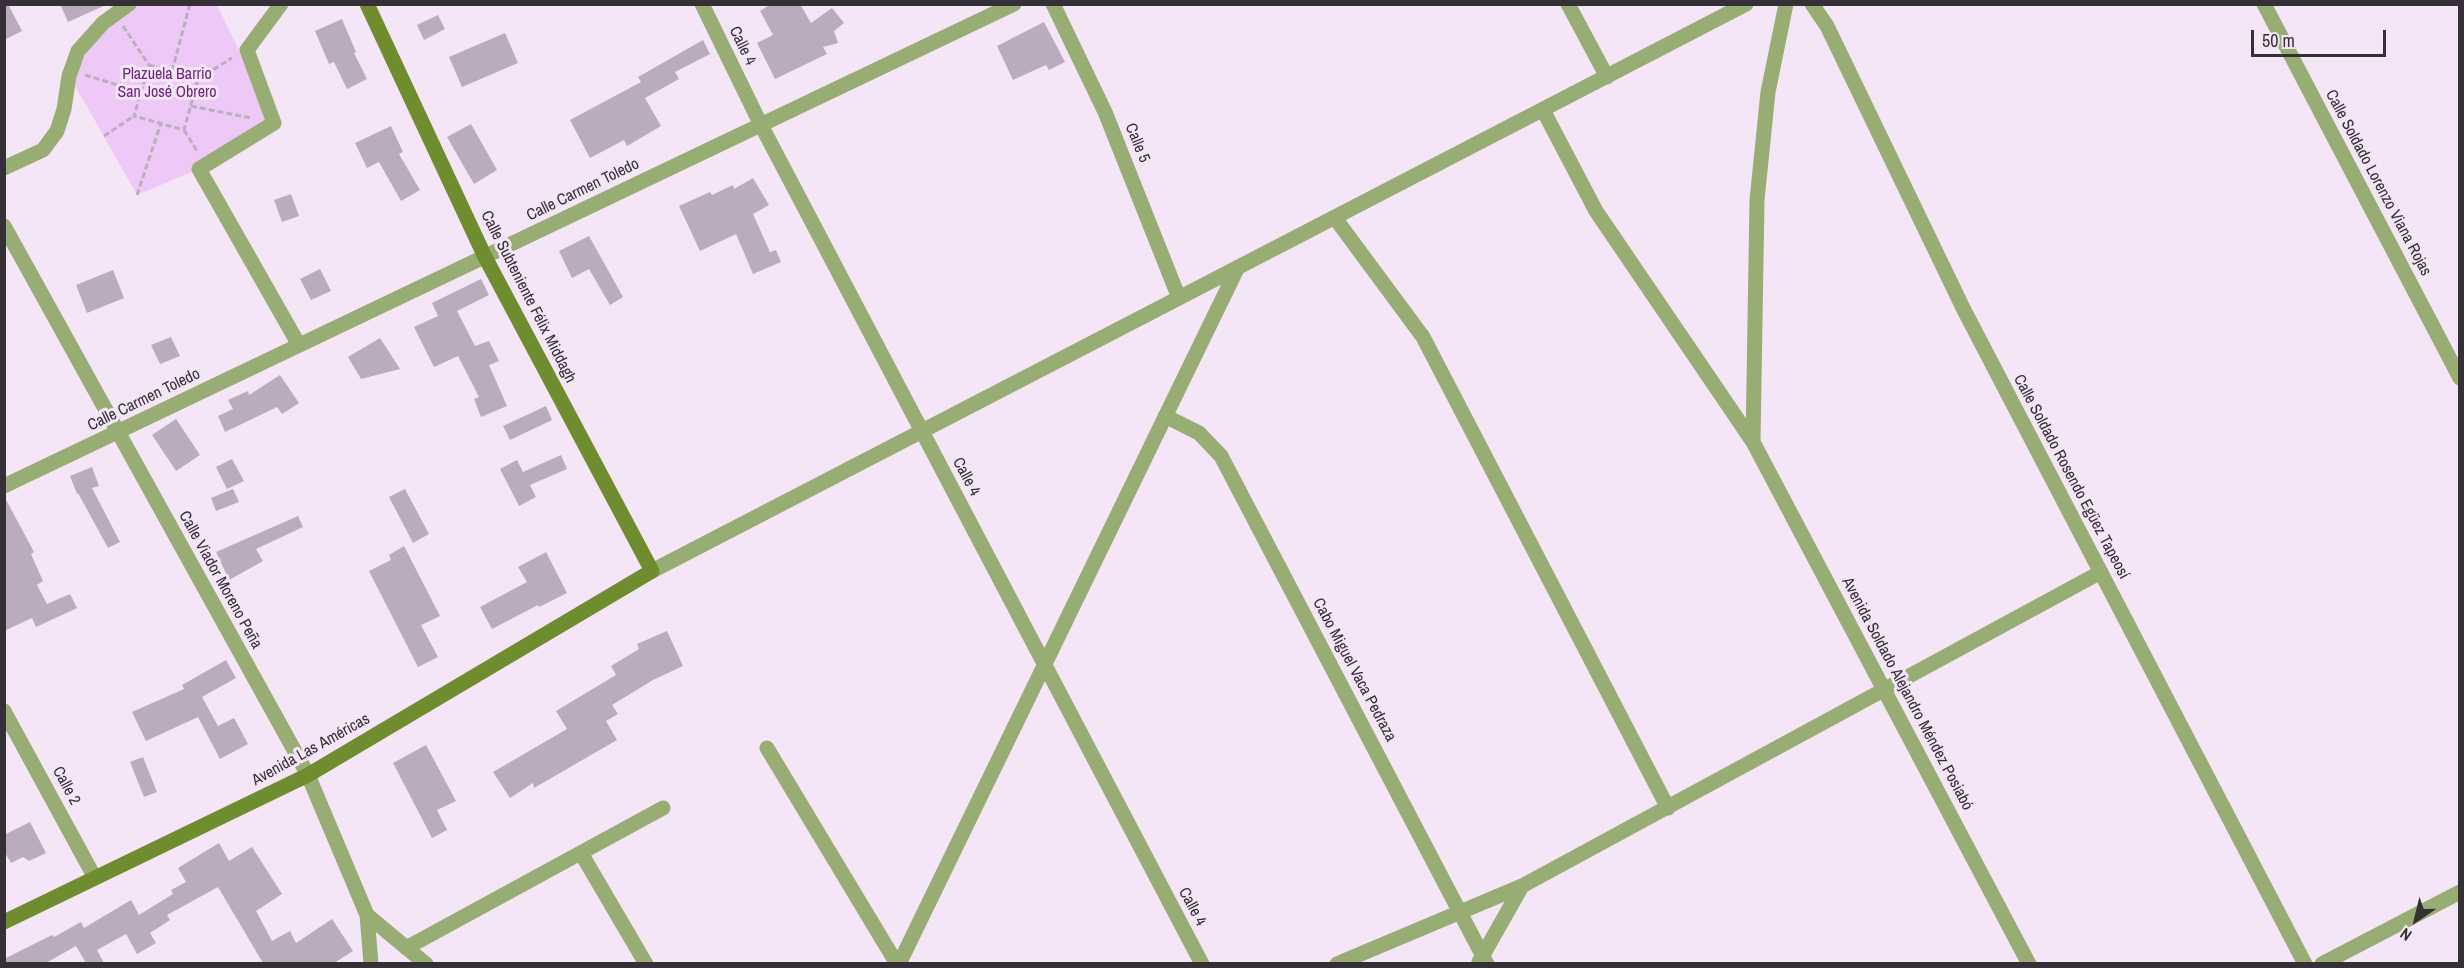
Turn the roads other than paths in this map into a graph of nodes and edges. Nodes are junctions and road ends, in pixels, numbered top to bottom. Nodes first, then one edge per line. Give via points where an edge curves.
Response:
1 (129, 4) edge
2 (281, 4) edge
3 (367, 4) edge
4 (702, 4) edge
5 (1014, 4) edge
6 (1053, 4) edge
7 (1568, 4) edge
8 (1746, 4) edge
9 (1786, 4) edge
10 (1812, 4) edge
11 (2264, 4) edge
12 (1607, 77) junction
13 (1543, 110) junction
14 (761, 125) junction
15 (4, 168) edge
16 (1335, 218) junction
17 (4, 226) edge
18 (485, 257) junction
19 (1237, 269) junction
20 (1179, 298) junction
21 (299, 345) junction
22 (2460, 378) edge
23 (1165, 416) junction
24 (118, 432) junction
25 (922, 432) junction
26 (1754, 442) junction
27 (4, 486) edge
28 (652, 571) junction
29 (2101, 573) junction
30 (1044, 664) junction
31 (1884, 690) junction
32 (4, 711) edge
33 (767, 748) dead end
34 (308, 775) junction
35 (663, 808) dead end
36 (1668, 808) junction
37 (581, 853) junction
38 (95, 878) junction
39 (1522, 886) junction
40 (2460, 892) edge
41 (1460, 912) junction
42 (367, 915) junction
43 (4, 922) edge
44 (406, 948) junction
45 (1483, 960) edge
46 (371, 963) edge
47 (426, 963) edge
48 (646, 963) edge
49 (898, 963) edge
50 (1202, 963) edge
51 (1337, 963) edge
52 (2029, 963) edge
53 (2305, 963) edge
54 (2322, 963) edge

1 - 15 street via 78,51 57,131 43,150
2 - 21 street via 247,50 274,123 200,169
3 - 18 main road, Calle Subteniente Félix Middagh
4 - 14 street, Calle 4
5 - 14 street, Calle Carmen Toledo
6 - 20 street, Calle 5 via 1105,112
7 - 12 street
8 - 12 street
9 - 26 street via 1768,92 1757,200
10 - 29 street, Calle Soldado Rosendo Egüez Tapeosí via 1827,26 1964,310
11 - 22 street, Calle Soldado Lorenzo Viana Rojas
12 - 13 street
13 - 16 street
13 - 26 street, Avenida Soldado Alejandro Méndez Posiabó via 1596,211
14 - 18 street, Calle Carmen Toledo
14 - 25 street, Calle 4
16 - 19 street
16 - 36 street via 1423,338
17 - 24 street, Calle Viador Moreno Peña
18 - 21 street, Calle Carmen Toledo
18 - 28 main road, Calle Subteniente Félix Middagh
19 - 20 street
19 - 23 street
20 - 25 street
21 - 24 street, Calle Carmen Toledo
23 - 30 street
23 - 41 street, Cabo Miguel Vaca Pedraza via 1199,433 1221,456
24 - 27 street, Calle Carmen Toledo
24 - 34 street, Calle Viador Moreno Peña
25 - 28 street
25 - 30 street, Calle 4
26 - 31 street, Avenida Soldado Alejandro Méndez Posiabó
28 - 34 main road, Avenida Las Américas
29 - 31 street
29 - 53 street, Calle Soldado Rosendo Egüez Tapeosí
30 - 49 street
30 - 50 street, Calle 4
31 - 36 street
31 - 52 street, Avenida Soldado Alejandro Méndez Posiabó
32 - 38 street, Calle 2
33 - 49 street
34 - 38 main road, Avenida Las Américas
34 - 42 street, Calle Viador Moreno Peña
35 - 37 street
36 - 39 street
37 - 44 street
37 - 48 street
38 - 43 main road, Avenida Las Américas
39 - 41 street
39 - 45 street
40 - 54 street
41 - 45 street, Cabo Miguel Vaca Pedraza
41 - 51 street
42 - 44 street
42 - 46 street, Calle Viador Moreno Peña
44 - 47 street

